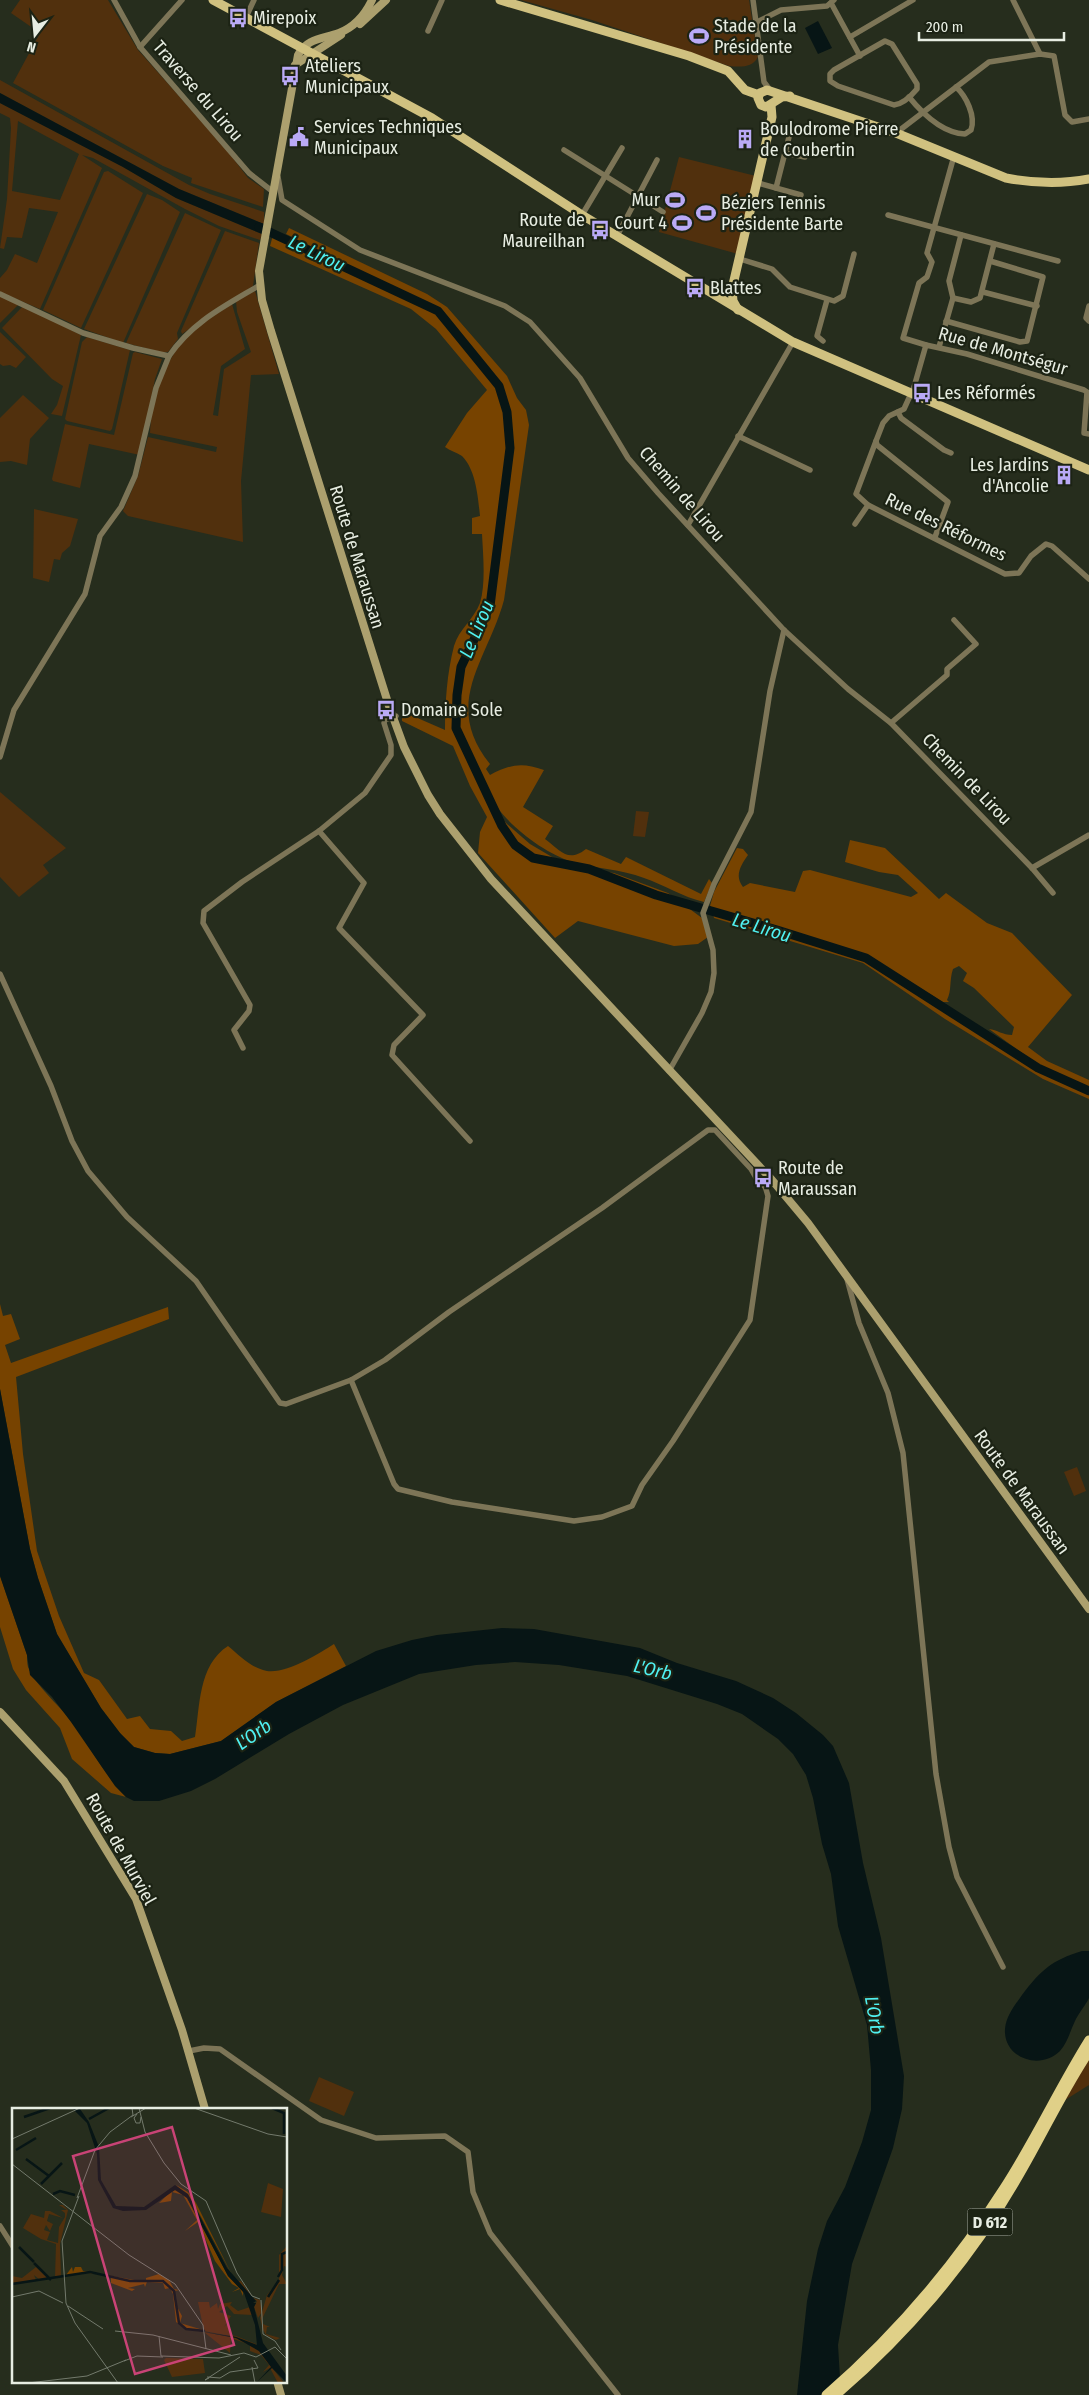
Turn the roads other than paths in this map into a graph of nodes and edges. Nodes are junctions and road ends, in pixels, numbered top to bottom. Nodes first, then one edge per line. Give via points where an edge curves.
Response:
1 (114, 0) edge
2 (182, 0) edge
3 (213, 0) edge
4 (254, 0) edge
5 (372, 0) edge
6 (386, 0) edge
7 (442, 0) edge
8 (500, 0) edge
9 (753, 0) edge
10 (913, 0) edge
11 (1014, 0) edge
12 (833, 2) edge
13 (246, 17) junction
14 (757, 22) junction
15 (428, 31) dead end
16 (850, 37) junction
17 (140, 47) junction
18 (302, 48) junction
19 (1040, 54) junction
20 (314, 55) junction
21 (860, 56) junction
22 (295, 65) junction
23 (956, 87) junction
24 (768, 94) junction
25 (909, 97) junction
26 (923, 113) junction
27 (1089, 119) edge
28 (910, 122) junction
29 (896, 133) junction
30 (789, 137) dead end
31 (908, 138) junction
32 (622, 148) dead end
33 (564, 150) dead end
34 (785, 153) junction
35 (954, 156) junction
36 (805, 157) dead end
37 (658, 160) dead end
38 (278, 162) junction
39 (606, 175) junction
40 (1089, 179) edge
41 (758, 183) junction
42 (776, 188) junction
43 (272, 191) junction
44 (638, 195) junction
45 (801, 196) dead end
46 (663, 212) dead end
47 (582, 215) junction
48 (888, 215) dead end
49 (934, 228) junction
50 (961, 235) junction
51 (617, 236) junction
52 (994, 244) junction
53 (854, 254) dead end
54 (740, 259) junction
55 (990, 261) junction
56 (1058, 261) dead end
57 (260, 288) junction
58 (732, 289) junction
59 (707, 292) junction
60 (983, 292) junction
61 (0, 294) edge
62 (953, 298) junction
63 (827, 300) junction
64 (1037, 306) junction
65 (1089, 306) edge
66 (738, 311) junction
67 (1089, 321) edge
68 (946, 322) junction
69 (793, 342) junction
70 (823, 342) dead end
71 (926, 345) junction
72 (939, 347) junction
73 (169, 356) junction
74 (911, 394) junction
75 (898, 412) junction
76 (1087, 426) edge
77 (1089, 434) edge
78 (738, 436) junction
79 (876, 441) junction
80 (1036, 448) junction
81 (951, 452) dead end
82 (1089, 465) edge
83 (810, 470) dead end
84 (1089, 470) edge
85 (868, 505) junction
86 (855, 524) dead end
87 (688, 525) junction
88 (935, 537) junction
89 (1089, 579) edge
90 (954, 620) dead end
91 (784, 630) junction
92 (394, 716) junction
93 (892, 723) junction
94 (0, 757) edge
95 (319, 831) junction
96 (1089, 834) edge
97 (1032, 868) junction
98 (1053, 893) dead end
99 (0, 974) edge
100 (243, 1048) dead end
101 (669, 1071) junction
102 (470, 1141) dead end
103 (772, 1180) junction
104 (766, 1187) junction
105 (846, 1275) junction
106 (351, 1380) junction
107 (1089, 1610) edge
108 (0, 1712) edge
109 (1003, 1967) dead end
110 (1089, 2040) edge
111 (189, 2051) junction
112 (1089, 2052) edge
113 (205, 2108) edge
114 (0, 2226) edge
115 (12, 2245) edge
116 (859, 2369) junction
117 (277, 2382) edge
118 (281, 2395) edge
119 (618, 2395) edge
120 (826, 2395) edge
121 (836, 2395) edge

1 - 17 street, Traverse du Lirou
2 - 17 street
3 - 13 main road
4 - 13 street
5 - 18 main road via 363,15 348,28 315,39
6 - 20 main road via 369,17
7 - 15 street
8 - 24 main road via 688,56 728,71 745,90
9 - 14 street
10 - 16 street
11 - 19 street
12 - 14 street via 827,6 781,10
12 - 16 street
13 - 18 main road
14 - 24 street
16 - 21 street
17 - 43 street, Traverse du Lirou via 249,173
18 - 20 main road
18 - 22 main road, Route de Maraussan
19 - 23 street via 989,62
19 - 27 street via 1054,56 1065,115 1072,122
20 - 22 main road
20 - 47 main road via 432,118
21 - 25 street via 885,41 890,42 917,84
21 - 25 street via 834,70 830,81 894,105
22 - 38 main road, Route de Maraussan
23 - 26 street
23 - 26 street via 966,98 972,121 968,133 961,134 935,124
24 - 29 main road via 790,96
24 - 41 main road via 772,117
25 - 26 street
26 - 28 street
28 - 29 street
28 - 31 street
29 - 31 main road
30 - 34 street
31 - 35 main road
32 - 39 street
33 - 39 street
34 - 36 street
34 - 42 street
35 - 40 main road via 1019,180 1059,182
35 - 49 street
37 - 44 street
38 - 43 main road, Route de Maraussan
38 - 87 street, Chemin de Lirou via 279,192 282,200 290,206 376,258 505,306 530,322 580,378 628,458
39 - 44 street
39 - 47 street
41 - 42 street
41 - 54 main road
42 - 45 street
43 - 57 main road, Route de Maraussan via 259,271
44 - 46 street
44 - 51 street
47 - 51 main road
48 - 49 street
49 - 50 street
49 - 71 street via 927,253 932,262 927,277 919,284 903,338
50 - 52 street
50 - 62 street via 949,281
51 - 59 main road
52 - 55 street
52 - 56 street
53 - 63 street via 843,296
54 - 58 main road
54 - 63 street via 772,269 790,287
55 - 60 street
55 - 64 street via 1043,277
57 - 73 street via 181,337
57 - 92 main road, Route de Maraussan
58 - 59 main road via 723,295
58 - 66 main road
59 - 66 main road
60 - 62 street via 974,301
60 - 64 street
61 - 73 street via 83,332
62 - 68 street
63 - 70 street via 817,336
64 - 68 street via 1029,338 1024,342
65 - 67 street via 1086,318
66 - 69 main road
68 - 72 street
69 - 74 main road
69 - 78 street
71 - 72 street, Rue de Montségur
71 - 74 street, Rue de Montségur
72 - 76 street, Rue de Montségur via 1084,390 1087,392
73 - 94 street via 156,388 136,476 122,507 100,536 85,594 14,710
74 - 75 street, Rue de Montségur via 904,409
74 - 80 main road
75 - 79 street, Rue de Montségur via 883,423
75 - 81 street via 908,424
76 - 77 street, Rue de Montségur via 1084,433
78 - 83 street
78 - 87 street
79 - 85 street, Rue des Réformes via 856,494
79 - 88 street via 948,502
80 - 82 main road
80 - 84 main road
85 - 86 street
85 - 88 street, Rue des Réformes
87 - 91 street, Chemin de Lirou
88 - 89 street, Rue des Réformes via 1010,575 1019,573 1042,546 1049,545
90 - 93 street via 976,644
91 - 93 street, Chemin de Lirou via 829,673
91 - 101 street via 770,691 751,812 714,884 704,913 713,950 711,992
92 - 95 street via 384,723 391,755 365,793
92 - 101 main road, Route de Maraussan via 446,822 491,879
93 - 97 street, Chemin de Lirou
95 - 100 street via 242,882 204,911 202,916 250,1004 249,1011 234,1030
95 - 102 street via 364,883 339,928 423,1015 394,1045 392,1055
96 - 97 street
97 - 98 street, Chemin de Lirou
99 - 106 street via 88,1171 127,1218 196,1282 280,1403 286,1404
101 - 103 main road, Route de Maraussan
103 - 104 street
103 - 105 main road, Route de Maraussan
104 - 106 street via 759,1183 752,1169 715,1130 708,1130 386,1360
104 - 106 street via 768,1196 750,1320 674,1442 642,1485 632,1506 602,1517 574,1521 452,1502 398,1489
105 - 107 main road, Route de Maraussan
105 - 109 street via 859,1323 888,1393 903,1453 936,1774 949,1847 957,1877
108 - 111 main road, Route de Murviel via 64,1781 136,1899
110 - 116 highway, D 612 via 1019,2164 969,2241
111 - 113 main road, Route de Murviel
111 - 119 street via 220,2049 321,2120 376,2138 445,2136 468,2152 473,2192 490,2233
112 - 116 highway, D 612 via 1024,2168 975,2244 929,2301
114 - 115 street
116 - 120 highway, D 612
116 - 121 highway, D 612
117 - 118 main road

